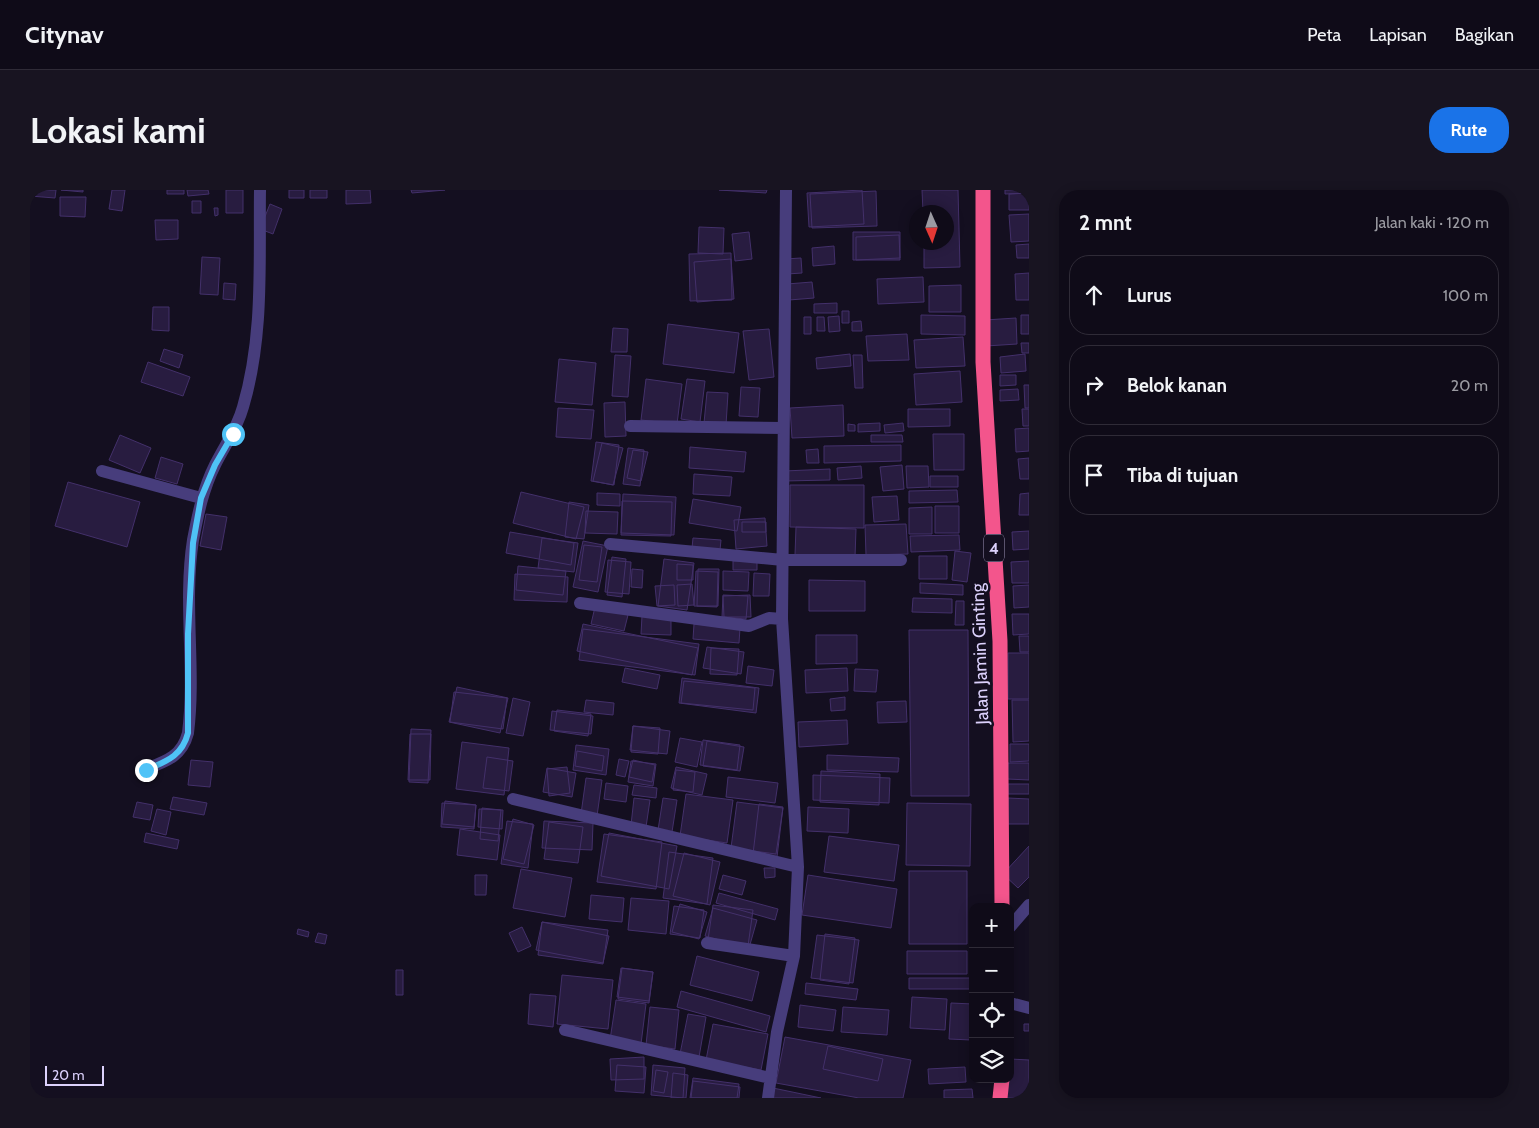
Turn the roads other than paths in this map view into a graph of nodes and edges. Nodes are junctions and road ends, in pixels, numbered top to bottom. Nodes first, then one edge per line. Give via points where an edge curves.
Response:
1 (260, 190) edge
2 (786, 190) edge
3 (983, 190) edge
4 (630, 426) dead end
5 (783, 428) junction
6 (102, 471) dead end
7 (201, 498) junction
8 (610, 544) dead end
9 (783, 560) junction
10 (901, 560) dead end
11 (580, 603) dead end
12 (782, 619) junction
13 (146, 770) dead end
14 (513, 799) dead end
15 (798, 867) junction
16 (1002, 903) edge
17 (1029, 905) edge
18 (1014, 922) edge
19 (707, 943) dead end
20 (794, 956) junction
21 (1014, 1004) edge
22 (1029, 1008) edge
23 (565, 1030) dead end
24 (770, 1078) junction
25 (1002, 1083) edge
26 (768, 1098) edge
27 (1000, 1098) edge

1 - 7 street via 259,325 254,365 239,421
2 - 5 street
3 - 16 highway, Jalan Jamin Ginting / 4 via 983,362 1000,641
4 - 5 street
5 - 9 street
6 - 7 street
7 - 13 street via 190,566 188,733 179,753
8 - 9 street
9 - 10 street
9 - 12 street
11 - 12 street via 749,626 769,618
12 - 15 street
14 - 15 street
15 - 20 street
17 - 18 street
19 - 20 street
20 - 24 street
21 - 22 street
23 - 24 street
24 - 26 street
25 - 27 highway

